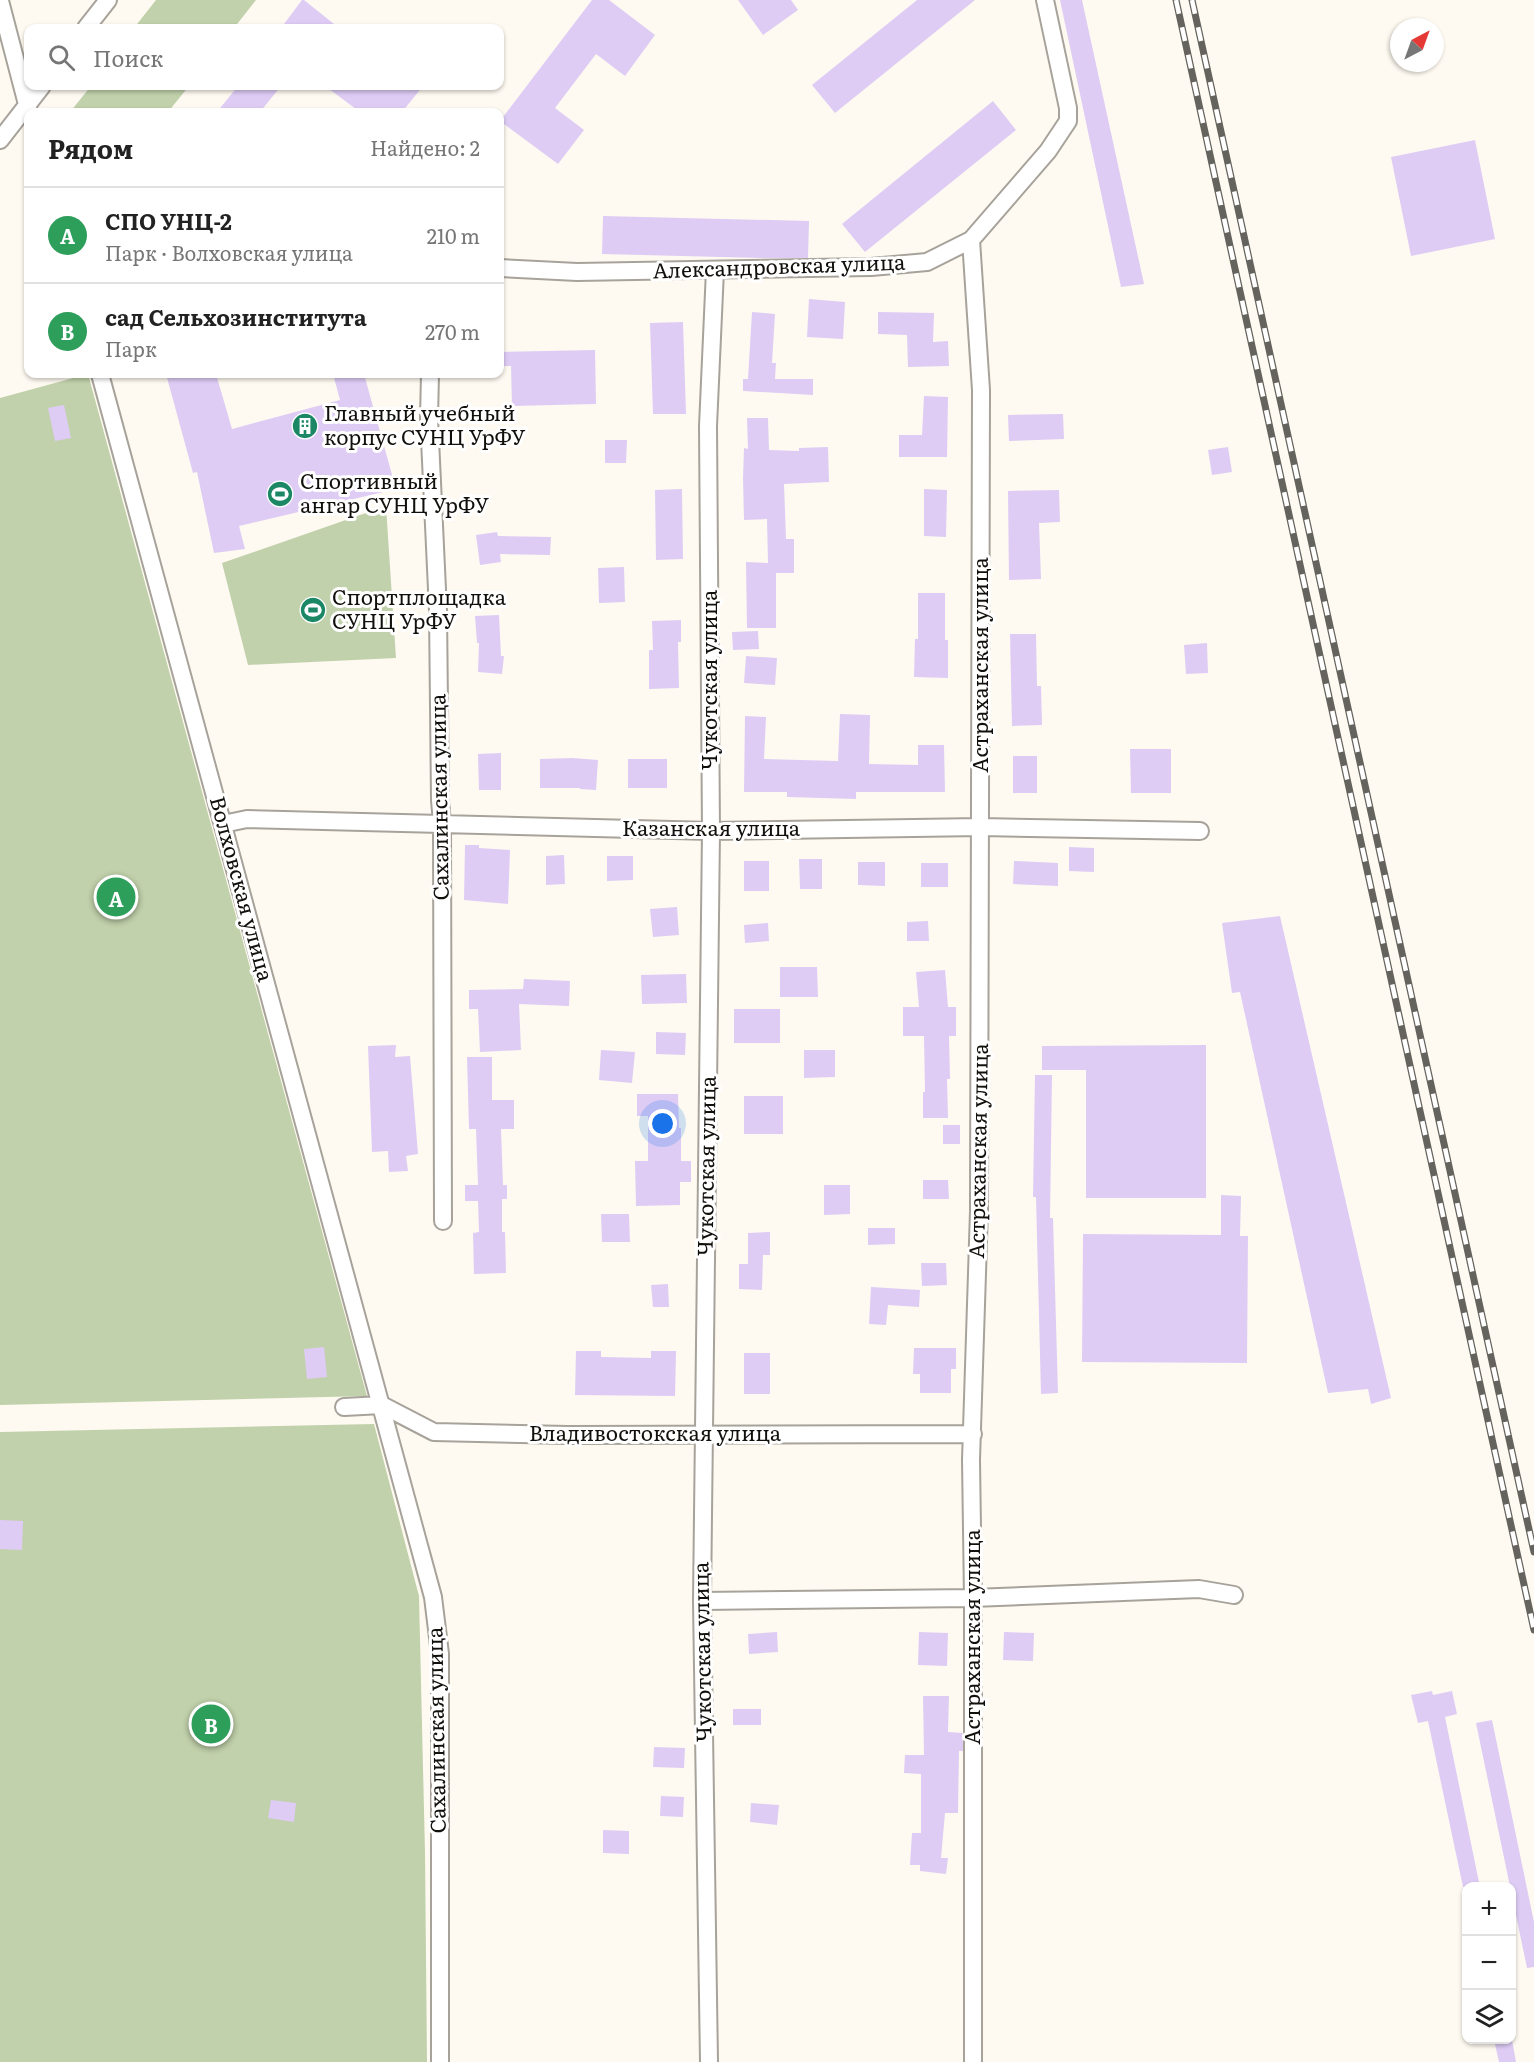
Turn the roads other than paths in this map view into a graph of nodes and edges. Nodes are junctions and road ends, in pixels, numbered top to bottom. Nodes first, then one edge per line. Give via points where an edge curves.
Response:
1 (108, 0) edge
2 (1045, 0) edge
3 (0, 1) edge
4 (89, 24) edge
5 (40, 90) edge
6 (28, 108) edge
7 (29, 108) edge
8 (24, 113) edge
9 (0, 140) edge
10 (971, 240) junction
11 (504, 268) edge
12 (715, 270) junction
13 (101, 378) edge
14 (430, 378) edge
15 (442, 823) junction
16 (223, 824) junction
17 (981, 827) junction
18 (711, 831) junction
19 (1200, 831) dead end
20 (443, 1221) dead end
21 (382, 1405) junction
22 (344, 1407) dead end
23 (703, 1434) junction
24 (973, 1434) junction
25 (1234, 1595) dead end
26 (973, 1598) junction
27 (702, 1601) junction
28 (440, 2062) edge
29 (709, 2062) edge
30 (973, 2062) edge

1 - 4 street
2 - 10 street, Александровская улица via 1068,121 1048,151
3 - 6 street
5 - 7 street
8 - 9 street
10 - 12 street, Александровская улица via 927,262
10 - 17 street, Астраханская улица via 981,390
11 - 12 street, Александровская улица via 577,272
12 - 18 street, Чукотская улица via 708,426
13 - 16 street, Волховская улица
14 - 15 street, Сахалинская улица
15 - 16 street, Казанская улица via 247,819
15 - 18 street, Казанская улица
15 - 20 street, Сахалинская улица
16 - 21 street, Волховская улица
17 - 18 street, Казанская улица
17 - 19 street, Казанская улица
17 - 24 street, Астраханская улица via 979,1211
18 - 23 street, Чукотская улица
21 - 22 street
21 - 23 street, Владивостокская улица via 434,1432
21 - 28 street, Сахалинская улица via 433,1597 440,1654
23 - 24 street, Владивостокская улица
23 - 27 street, Чукотская улица
24 - 26 street, Астраханская улица
25 - 26 street via 1199,1588
26 - 27 street
26 - 30 street, Астраханская улица
27 - 29 street, Чукотская улица

